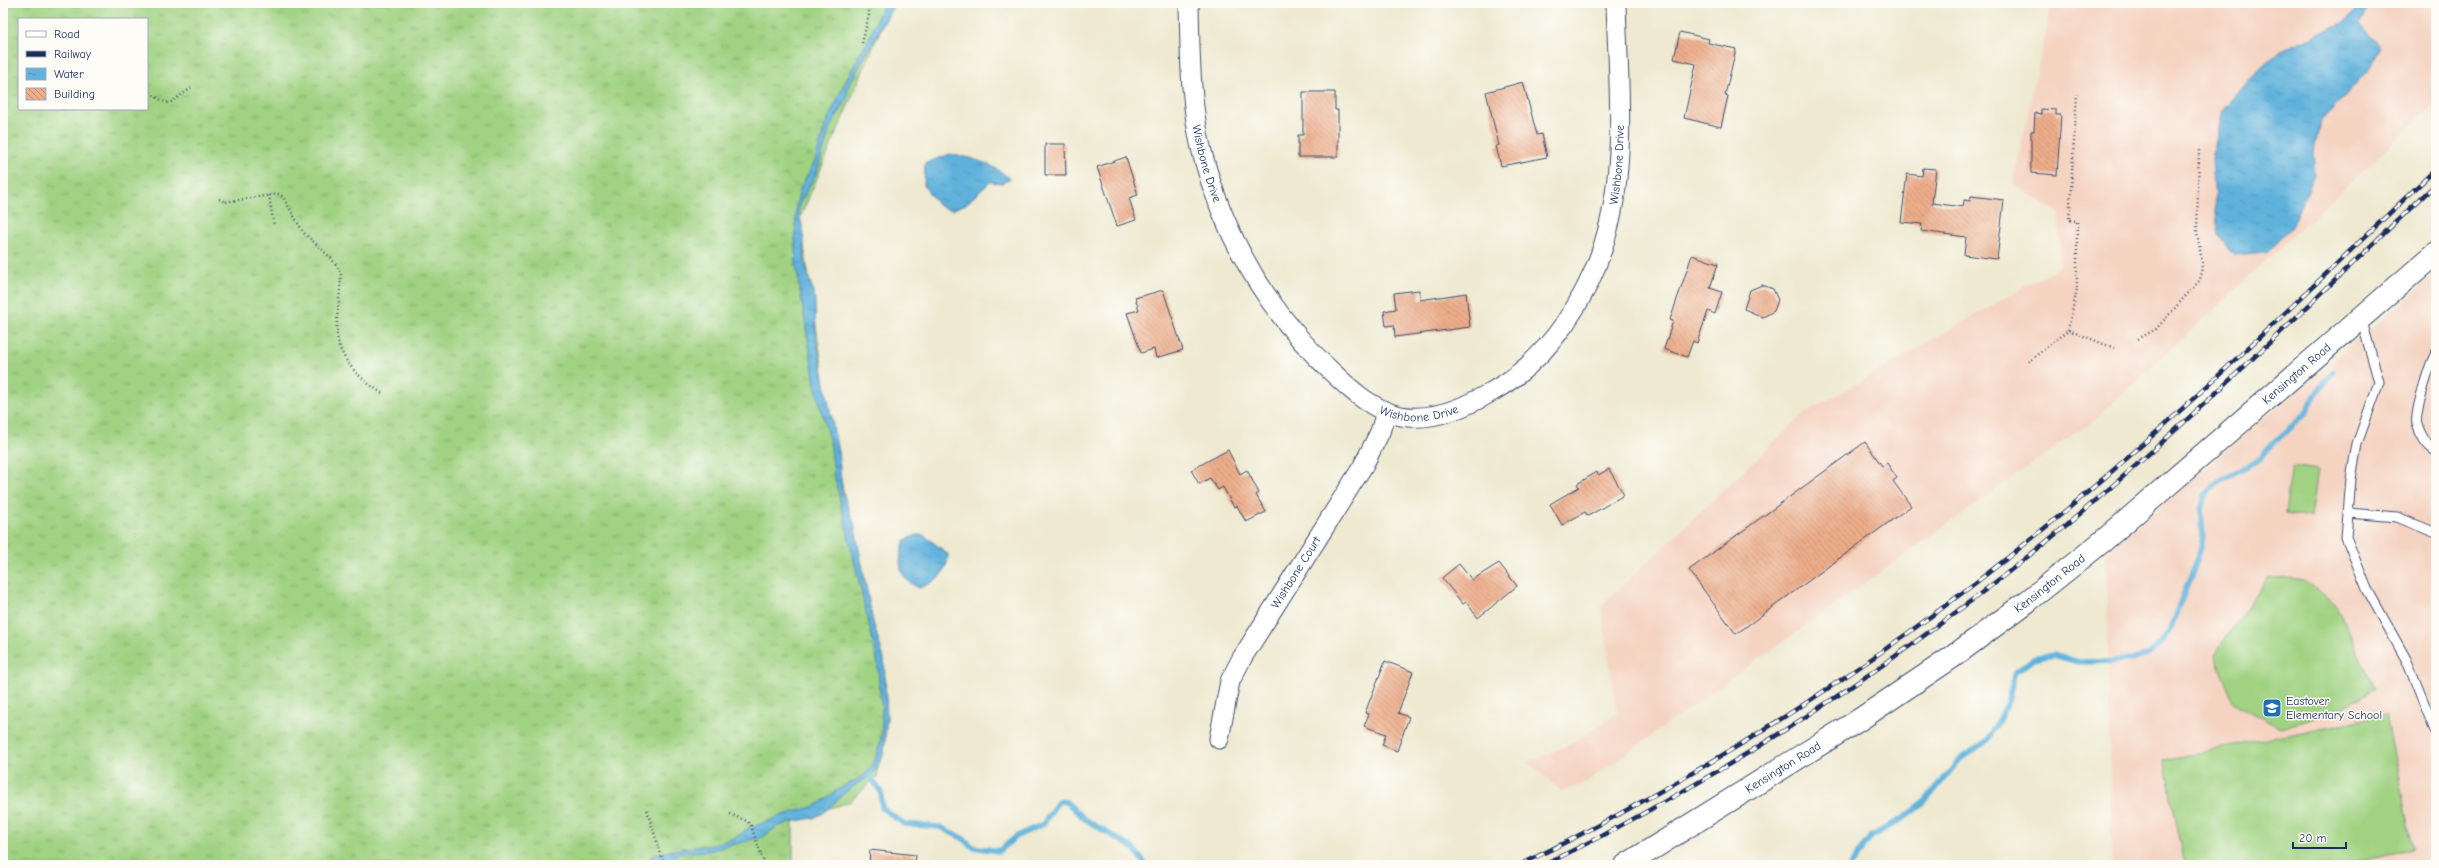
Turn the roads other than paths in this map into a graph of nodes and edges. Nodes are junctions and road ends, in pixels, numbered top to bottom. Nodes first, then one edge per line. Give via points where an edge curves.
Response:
1 (1189, 3) edge
2 (1616, 3) edge
3 (2436, 253) edge
4 (2361, 317) junction
5 (2436, 353) edge
6 (1386, 412) junction
7 (2436, 451) edge
8 (2348, 513) junction
9 (2436, 532) edge
10 (2436, 733) edge
11 (1219, 739) dead end
12 (1626, 865) edge

1 - 6 street, Wishbone Drive via 1191,85 1198,135 1213,188 1241,256 1260,289 1297,336 1348,387
2 - 6 street, Wishbone Drive via 1618,131 1614,201 1606,236 1579,298 1543,352 1520,374 1502,386 1472,402 1438,414 1409,417
3 - 4 street, Kensington Road
4 - 8 lane via 2379,382 2357,444
4 - 12 street, Kensington Road via 2103,541 2028,602 1859,720
5 - 7 lane via 2423,389 2416,423 2429,448
6 - 11 street, Wishbone Court via 1380,432 1360,472 1239,663 1230,681
8 - 9 lane via 2397,518
8 - 10 lane via 2346,537 2368,589 2407,661

